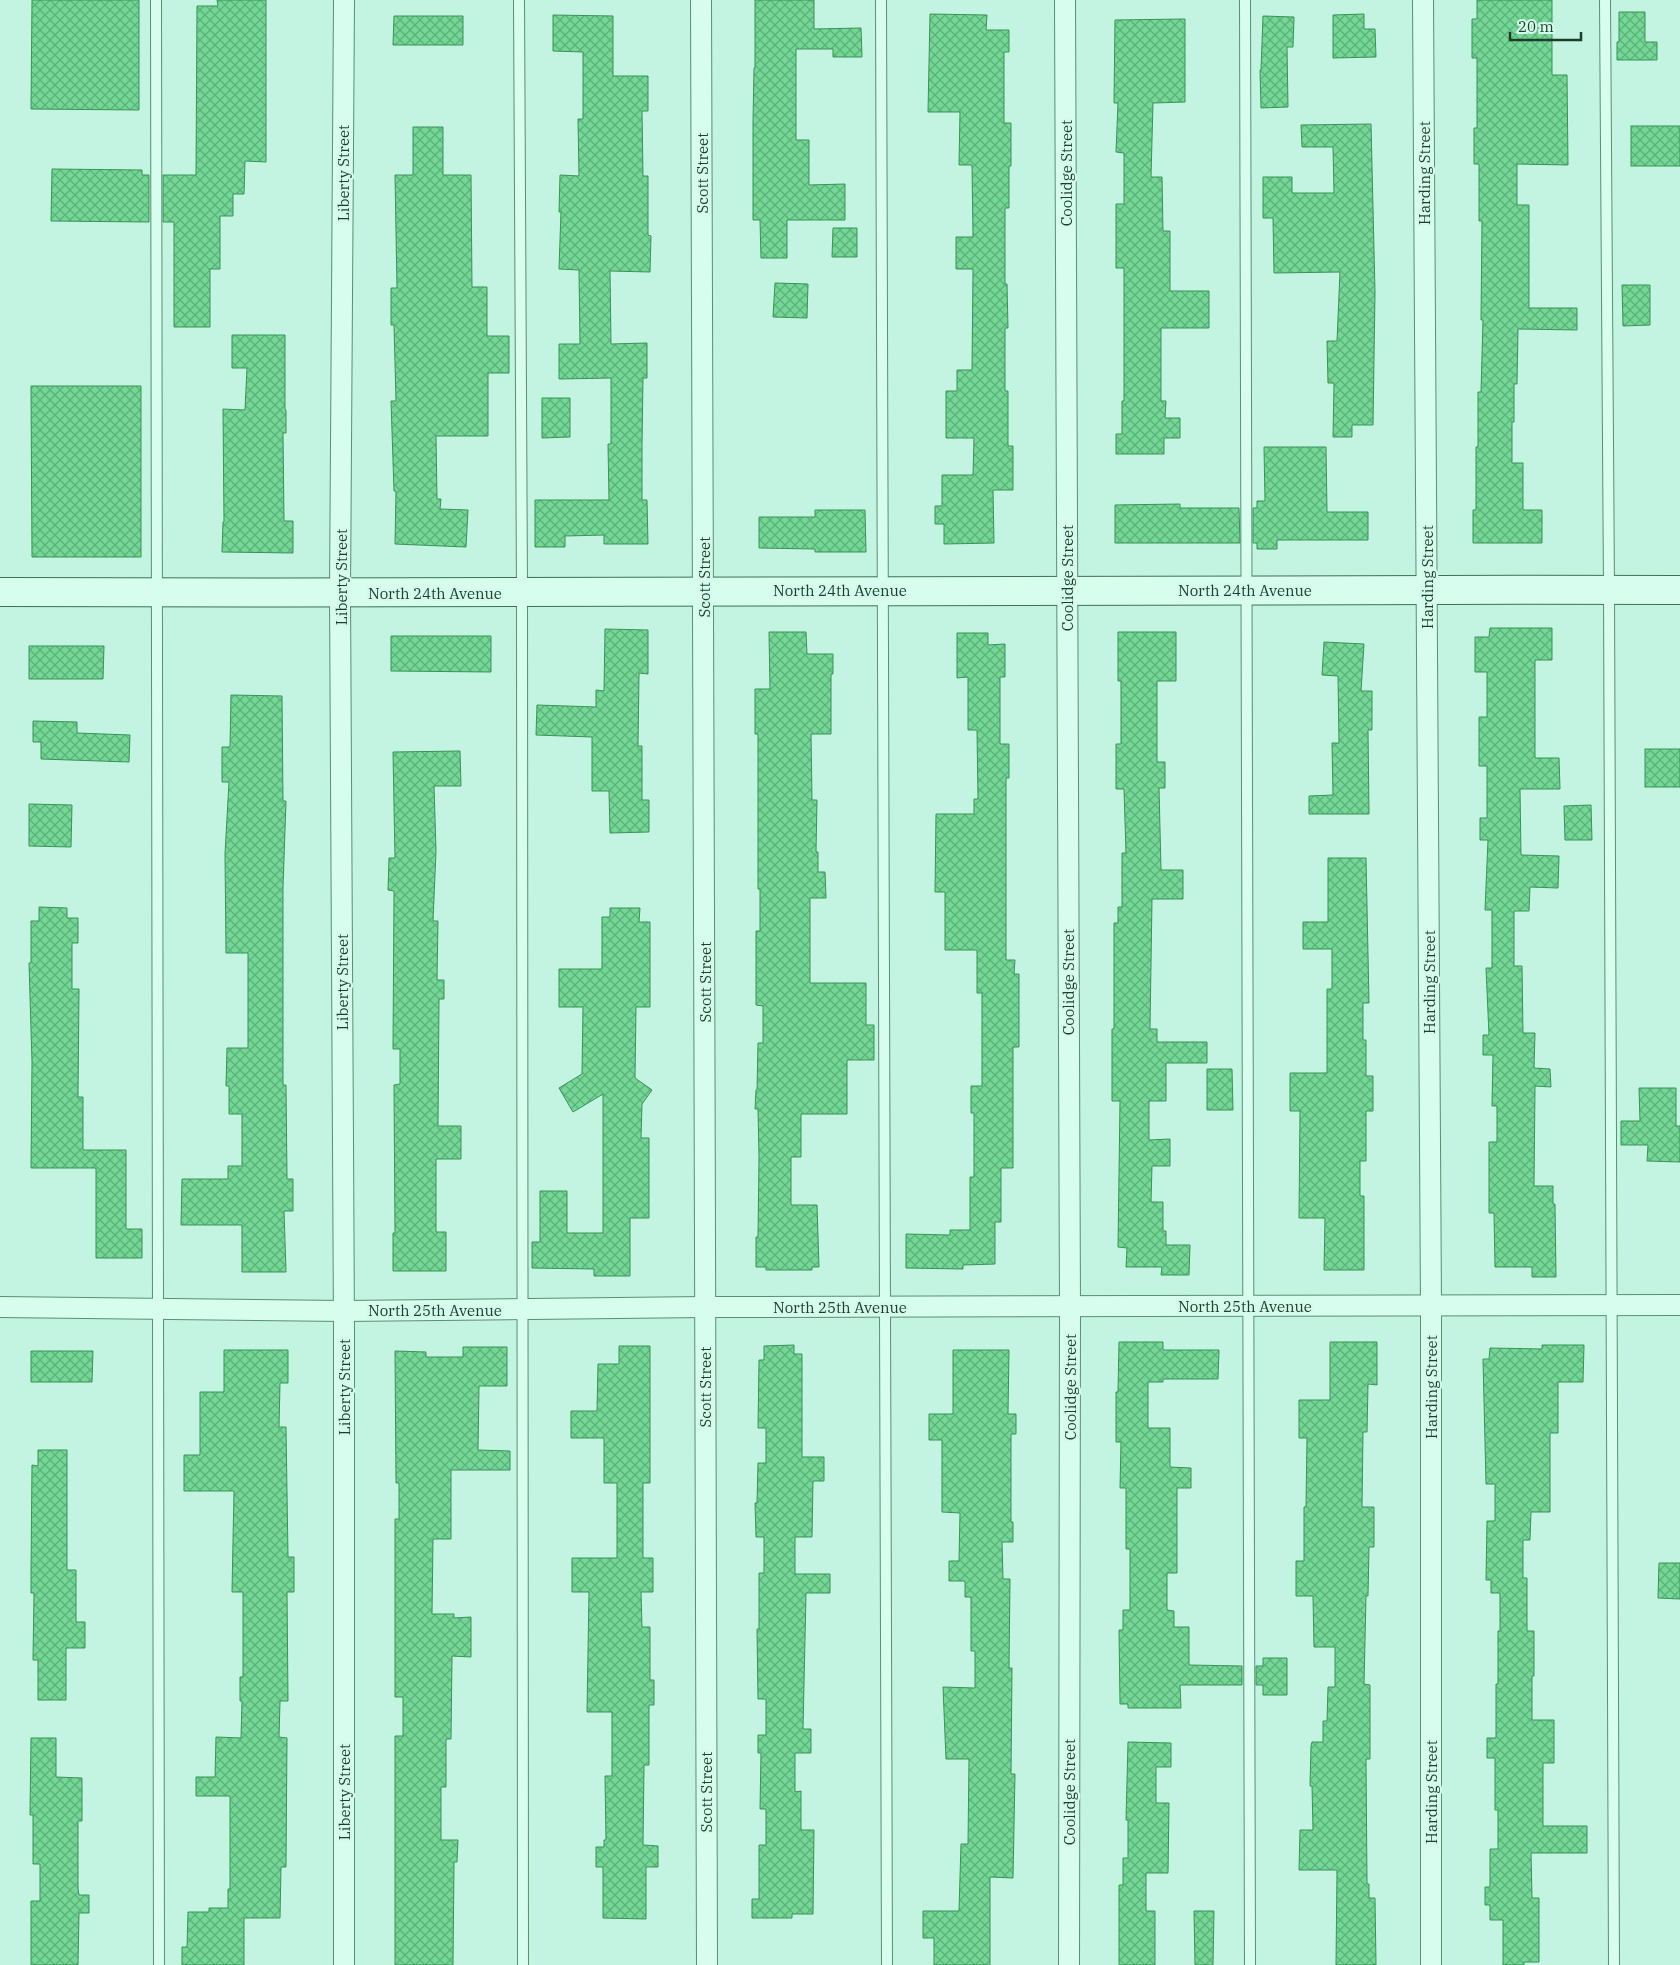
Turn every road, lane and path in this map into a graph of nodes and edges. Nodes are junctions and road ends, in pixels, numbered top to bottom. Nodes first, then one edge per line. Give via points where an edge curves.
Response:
1 (156, 0) edge
2 (344, 0) edge
3 (519, 0) edge
4 (701, 0) edge
5 (881, 0) edge
6 (1065, 0) edge
7 (1245, 0) edge
8 (1423, 0) edge
9 (1605, 0) edge
10 (882, 590) junction
11 (1066, 590) junction
12 (1247, 590) junction
13 (1428, 590) junction
14 (1609, 590) junction
15 (1680, 590) edge
16 (705, 591) junction
17 (0, 592) edge
18 (157, 592) junction
19 (522, 592) junction
20 (340, 593) junction
21 (1680, 1305) edge
22 (1070, 1306) junction
23 (1248, 1306) junction
24 (1611, 1306) junction
25 (0, 1307) edge
26 (704, 1307) junction
27 (884, 1307) junction
28 (1431, 1307) junction
29 (159, 1309) junction
30 (522, 1309) junction
31 (344, 1310) junction
32 (159, 1965) edge
33 (344, 1965) edge
34 (524, 1965) edge
35 (707, 1965) edge
36 (887, 1965) edge
37 (1069, 1965) edge
38 (1250, 1965) edge
39 (1431, 1965) edge
40 (1614, 1965) edge

1 - 18 lane
2 - 20 street, Liberty Street
3 - 19 lane
4 - 16 street, Scott Street
5 - 10 lane
6 - 11 street, Coolidge Street
7 - 12 lane
8 - 13 street, Harding Street
9 - 14 lane
10 - 11 street, North 24th Avenue
10 - 16 street, North 24th Avenue
10 - 27 lane
11 - 12 street, North 24th Avenue
11 - 22 street, Coolidge Street
12 - 13 street, North 24th Avenue
12 - 23 lane
13 - 14 street, North 24th Avenue
13 - 28 street, Harding Street
14 - 15 street, North 24th Avenue
14 - 24 lane
16 - 19 street, North 24th Avenue
16 - 26 street, Scott Street
17 - 18 street, North 24th Avenue
18 - 20 street, North 24th Avenue
18 - 29 lane
19 - 20 street, North 24th Avenue
19 - 30 lane
20 - 31 street, Liberty Street
21 - 24 street, North 25th Avenue
22 - 23 street, North 25th Avenue
22 - 27 street, North 25th Avenue
22 - 37 street, Coolidge Street
23 - 28 street, North 25th Avenue
23 - 38 lane
24 - 28 street, North 25th Avenue
24 - 40 lane
25 - 29 street, North 25th Avenue
26 - 27 street, North 25th Avenue
26 - 30 street, North 25th Avenue
26 - 35 street, Scott Street
27 - 36 lane
28 - 39 street, Harding Street
29 - 31 street, North 25th Avenue
29 - 32 lane
30 - 31 street, North 25th Avenue
30 - 34 lane
31 - 33 street, Liberty Street

